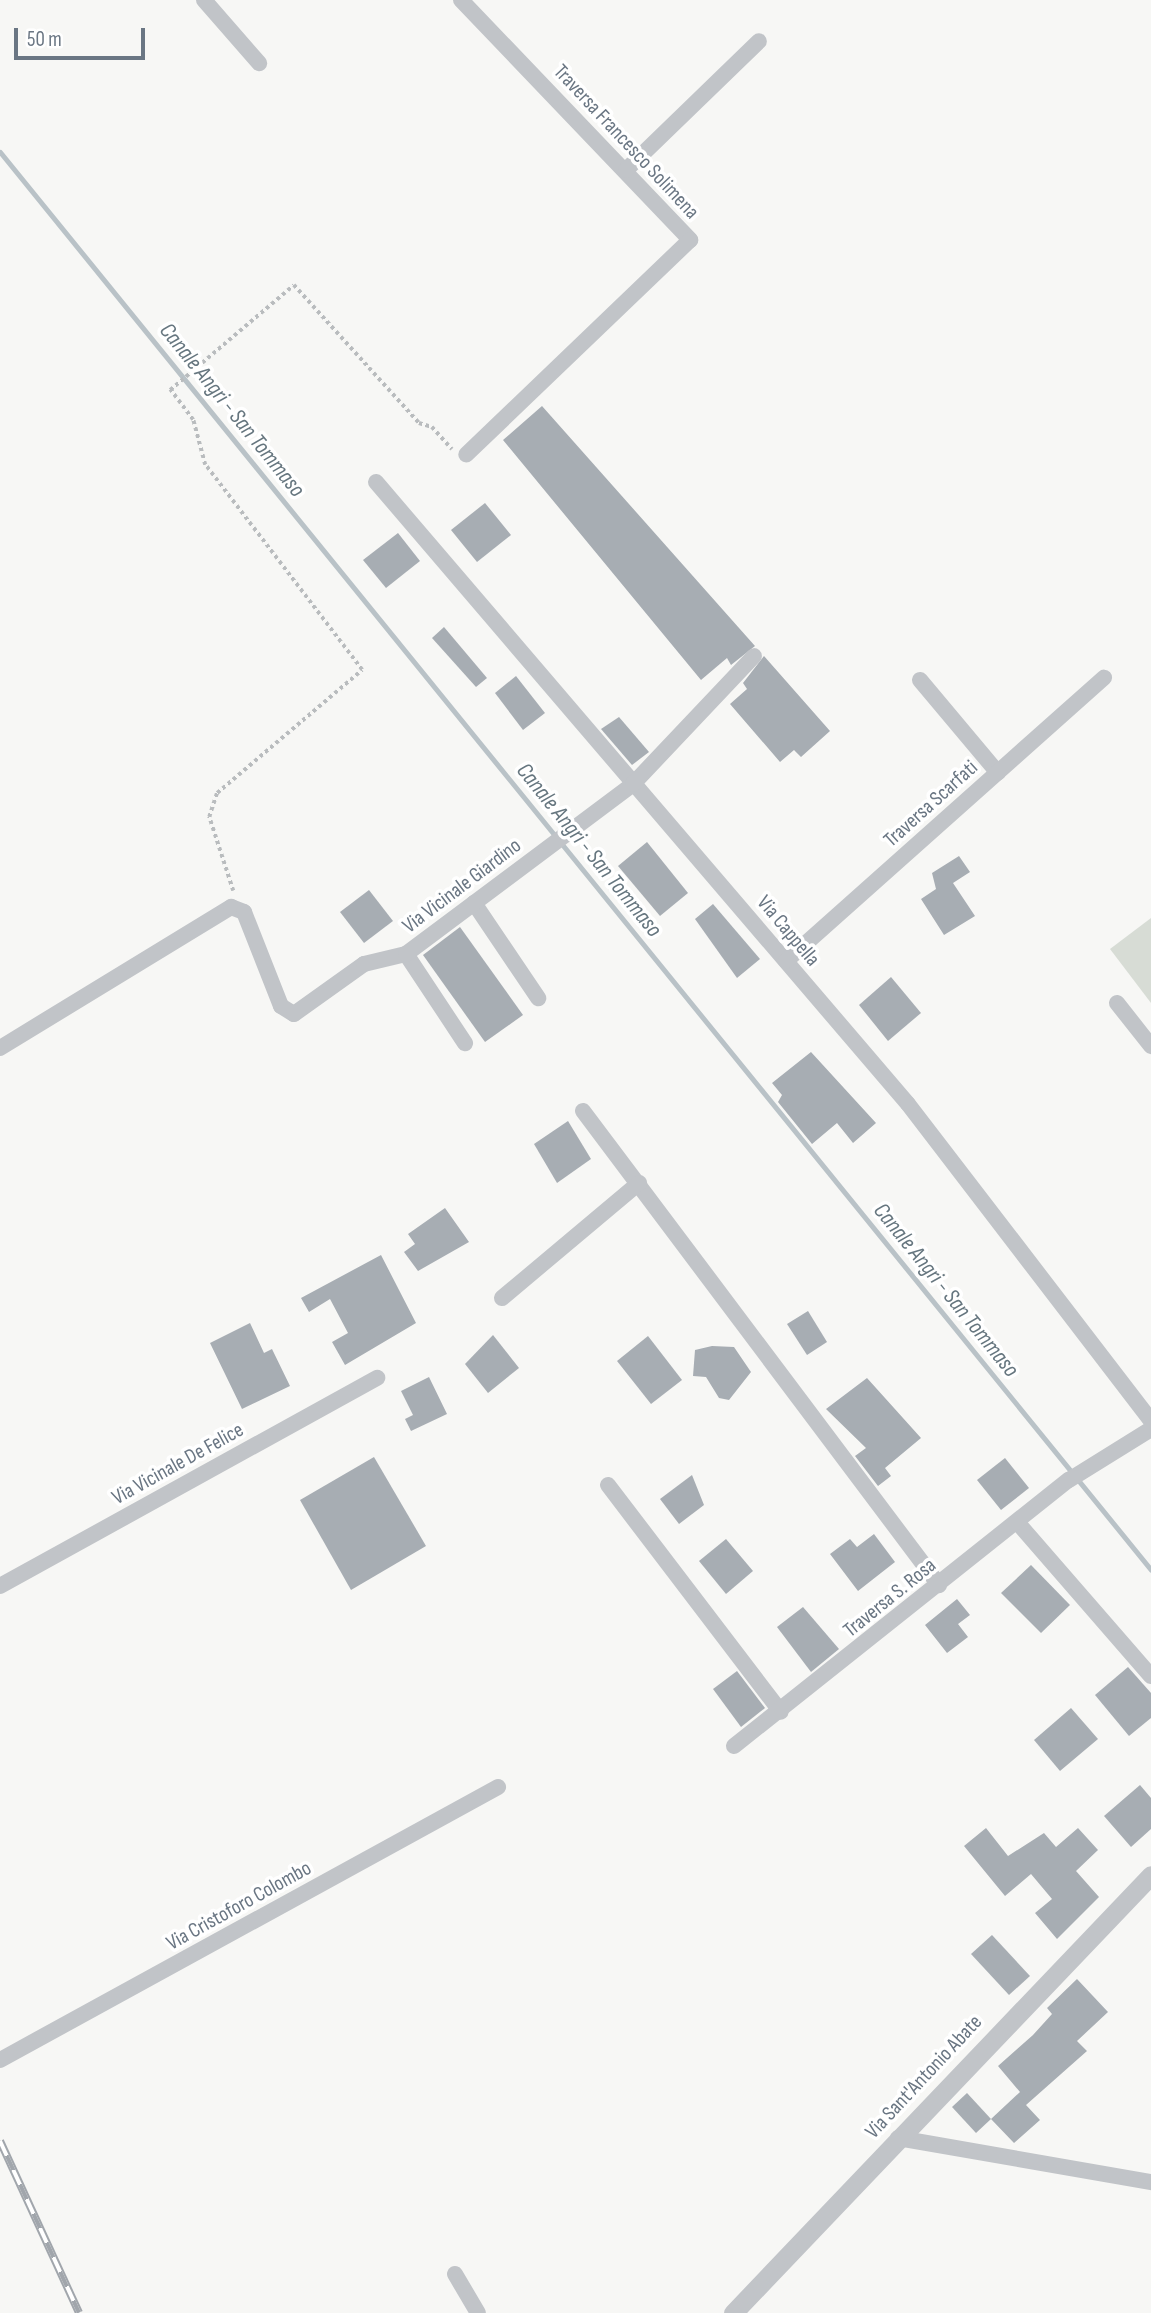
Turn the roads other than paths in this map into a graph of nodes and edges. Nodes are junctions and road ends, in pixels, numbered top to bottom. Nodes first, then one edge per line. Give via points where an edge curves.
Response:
1 (204, 0) edge
2 (461, 0) edge
3 (759, 41) dead end
4 (259, 63) dead end
5 (626, 170) junction
6 (466, 455) road end
7 (376, 482) dead end
8 (754, 656) dead end
9 (1104, 678) dead end
10 (920, 680) dead end
11 (998, 773) junction
12 (633, 784) junction
13 (474, 903) junction
14 (405, 954) junction
15 (786, 961) junction
16 (538, 998) dead end
17 (1117, 1003) dead end
18 (465, 1042) dead end
19 (1151, 1046) edge
20 (0, 1048) edge
21 (583, 1111) dead end
22 (639, 1183) junction
23 (502, 1298) dead end
24 (377, 1378) dead end
25 (1151, 1414) edge
26 (1151, 1421) edge
27 (1151, 1429) edge
28 (608, 1485) dead end
29 (1017, 1522) junction
30 (0, 1586) edge
31 (939, 1586) junction
32 (1151, 1676) edge
33 (781, 1712) junction
34 (734, 1746) dead end
35 (498, 1787) dead end
36 (1151, 1875) edge
37 (0, 2060) edge
38 (898, 2138) junction
39 (1151, 2182) edge
40 (455, 2274) dead end
41 (478, 2313) edge
42 (733, 2313) edge

1 - 4 street
2 - 5 street, Traversa Francesco Solimena
3 - 5 street
5 - 6 street, Traversa Francesco Solimena via 690,240
7 - 12 street, Via Cappella
8 - 12 street, Via Vicinale Giardino
9 - 11 street, Traversa Scarfati
10 - 11 street
11 - 15 street, Traversa Scarfati
12 - 13 street, Via Vicinale Giardino
12 - 15 street, Via Cappella
13 - 14 street, Via Vicinale Giardino
13 - 16 street
14 - 18 street
14 - 20 street, Via Vicinale Giardino via 364,964 294,1014 287,1013 244,912 231,907
15 - 26 street, Via Cappella via 908,1104
17 - 19 street
21 - 22 street
22 - 23 street
22 - 31 street
24 - 30 street, Via Vicinale De Felice
25 - 26 street
27 - 29 street, Traversa S. Rosa via 1076,1475
28 - 33 street
29 - 31 street, Traversa S. Rosa
29 - 32 street
31 - 33 street, Traversa S. Rosa
33 - 34 street, Traversa S. Rosa
35 - 37 street, Via Cristoforo Colombo
36 - 38 street, Via Sant'Antonio Abate
38 - 39 street
38 - 42 street, Via Sant'Antonio Abate
40 - 41 street

